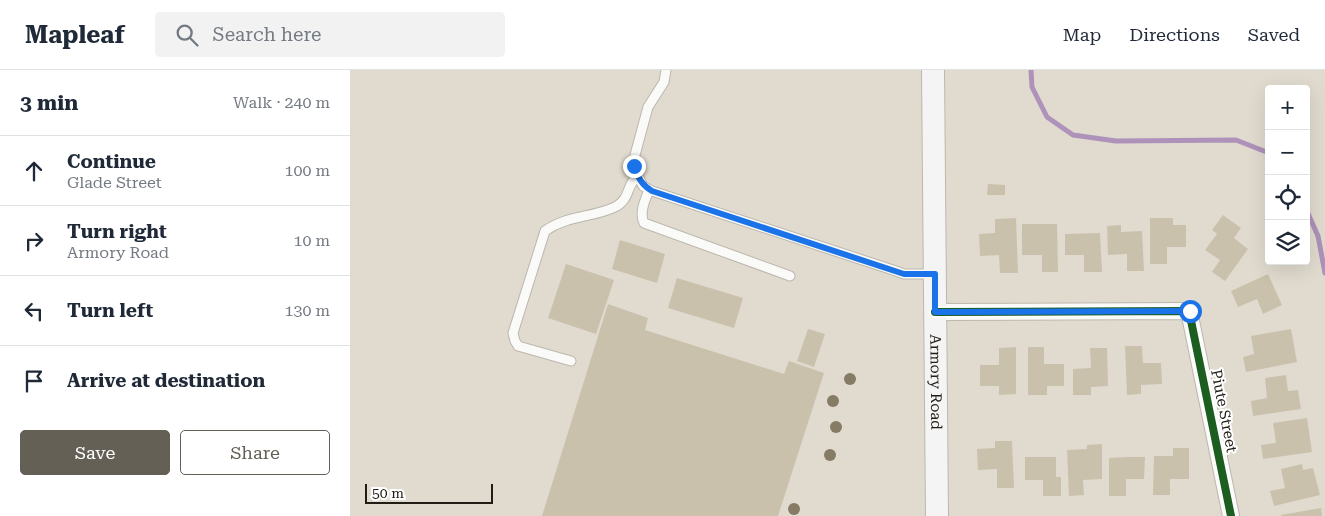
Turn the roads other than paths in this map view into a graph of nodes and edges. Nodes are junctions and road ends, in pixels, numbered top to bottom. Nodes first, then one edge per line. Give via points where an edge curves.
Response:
1 (666, 70) edge
2 (933, 70) edge
3 (638, 176) junction
4 (649, 190) junction
5 (935, 274) junction
6 (790, 276) dead end
7 (935, 312) junction
8 (570, 361) dead end
9 (937, 516) edge
10 (1231, 516) edge

1 - 3 lane via 664,82 648,107 635,155 634,166
2 - 5 main road, Armory Road
3 - 4 lane
3 - 8 lane via 633,179 625,200 616,207 564,220 545,231 513,333 518,346
4 - 5 lane via 904,274
4 - 6 lane via 641,218 644,223
5 - 7 main road, Armory Road
7 - 9 main road, Armory Road
7 - 10 street, Piute Street via 1190,311

